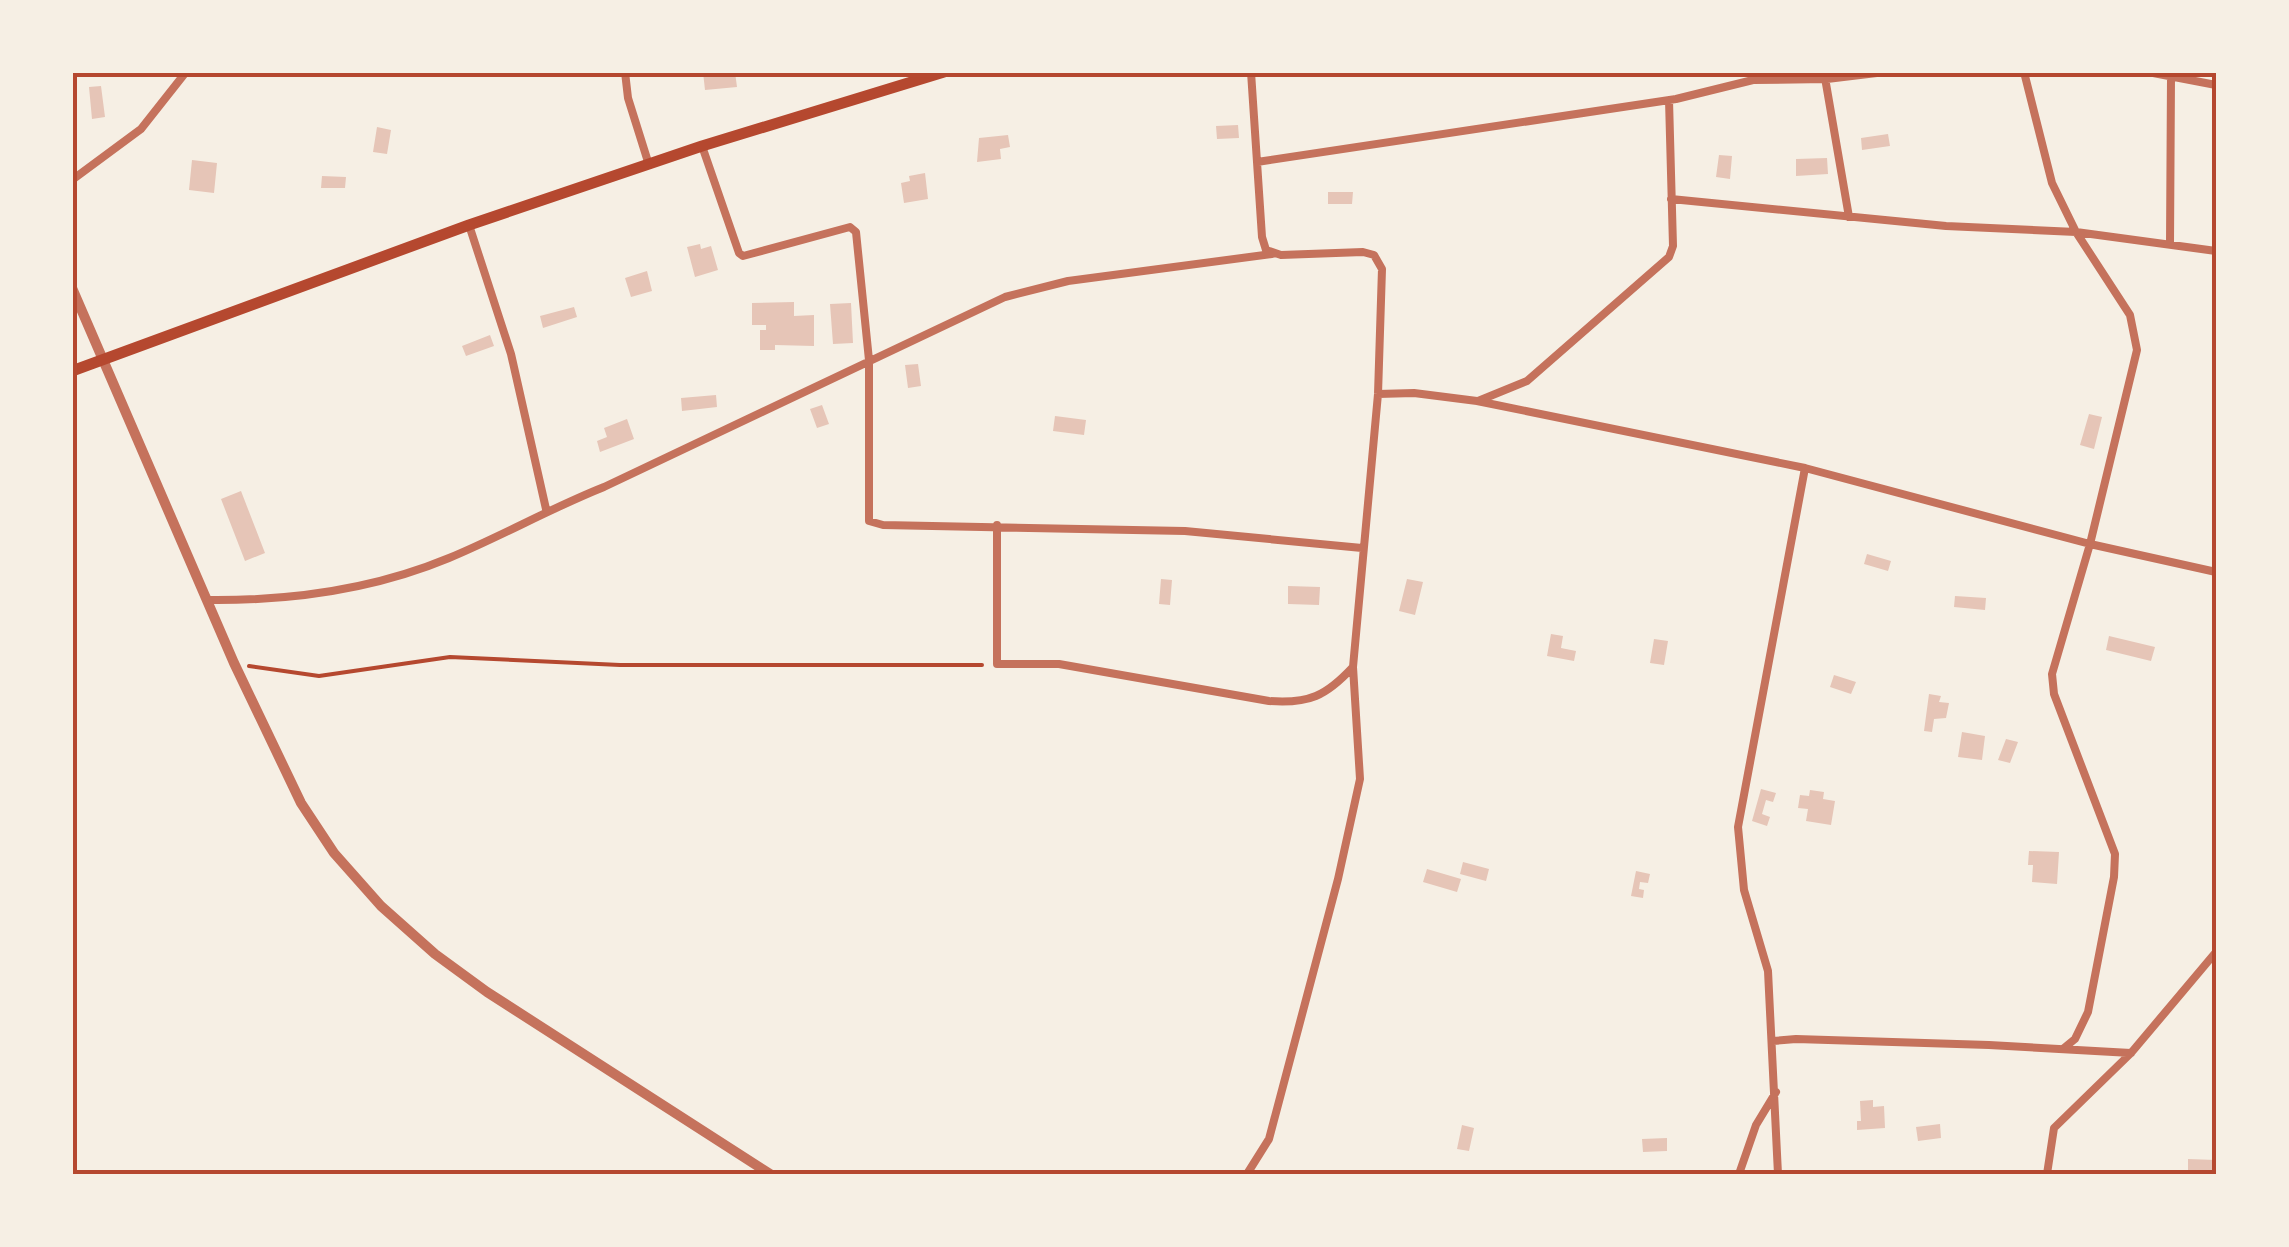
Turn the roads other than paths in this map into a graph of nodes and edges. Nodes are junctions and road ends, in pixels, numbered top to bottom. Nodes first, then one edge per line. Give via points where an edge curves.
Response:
1 (186, 72) edge
2 (626, 72) edge
3 (944, 72) edge
4 (1250, 72) edge
5 (1885, 72) edge
6 (2024, 72) edge
7 (2148, 72) edge
8 (1826, 76) edge
9 (2170, 77) junction
10 (2216, 85) edge
11 (1669, 100) junction
12 (702, 146) junction
13 (1258, 162) junction
14 (649, 165) junction
15 (72, 180) edge
16 (1671, 199) junction
17 (1849, 216) junction
18 (470, 225) junction
19 (2076, 232) junction
20 (2170, 243) junction
21 (2216, 251) edge
22 (1272, 254) junction
23 (72, 288) edge
24 (102, 359) junction
25 (869, 360) junction
26 (72, 371) edge
27 (1378, 394) junction
28 (1478, 401) junction
29 (1805, 468) junction
30 (546, 510) junction
31 (997, 525) junction
32 (2090, 544) junction
33 (1362, 548) junction
34 (2216, 572) edge
35 (207, 600) junction
36 (1353, 667) junction
37 (2216, 952) edge
38 (1773, 1041) junction
39 (2064, 1048) junction
40 (2131, 1053) junction
41 (1776, 1092) junction
42 (770, 1174) edge
43 (1246, 1174) edge
44 (1739, 1174) edge
45 (1778, 1174) edge
46 (2047, 1174) edge

1 - 15 street via 141,129
2 - 14 street
3 - 12 main road
4 - 13 street
5 - 8 street
6 - 19 street via 2052,182
7 - 9 street
8 - 11 street via 1752,80
8 - 17 street
9 - 10 street
9 - 20 street
11 - 13 street
11 - 16 street
12 - 14 main road
12 - 25 street via 739,254 850,227 856,232
13 - 22 street via 1262,243
14 - 18 main road
16 - 17 street
16 - 28 street via 1673,246 1662,266 1528,381
17 - 19 street
18 - 24 main road
18 - 30 street via 511,354
19 - 20 street
19 - 32 street via 2130,315 2137,350
20 - 21 street
22 - 25 street via 1068,281 1005,298
22 - 27 street via 1363,252 1379,260
23 - 24 street
24 - 26 main road
24 - 35 street
25 - 30 street
25 - 31 street via 869,521
27 - 28 street
27 - 33 street
28 - 29 street
29 - 32 street
29 - 38 street via 1738,827 1744,890 1768,971
30 - 35 street via 398,575 273,600
31 - 33 street via 1185,531
31 - 36 street via 997,664 1059,664 1298,702 1323,693
32 - 34 street
32 - 39 street via 2052,683 2115,854 2115,870 2088,1012
33 - 36 street
35 - 42 street via 302,803 380,906 486,992
36 - 43 street via 1360,780 1269,1139
37 - 40 street
38 - 39 street
38 - 41 street
39 - 40 street
40 - 46 street via 2054,1128
41 - 44 street
41 - 45 street

